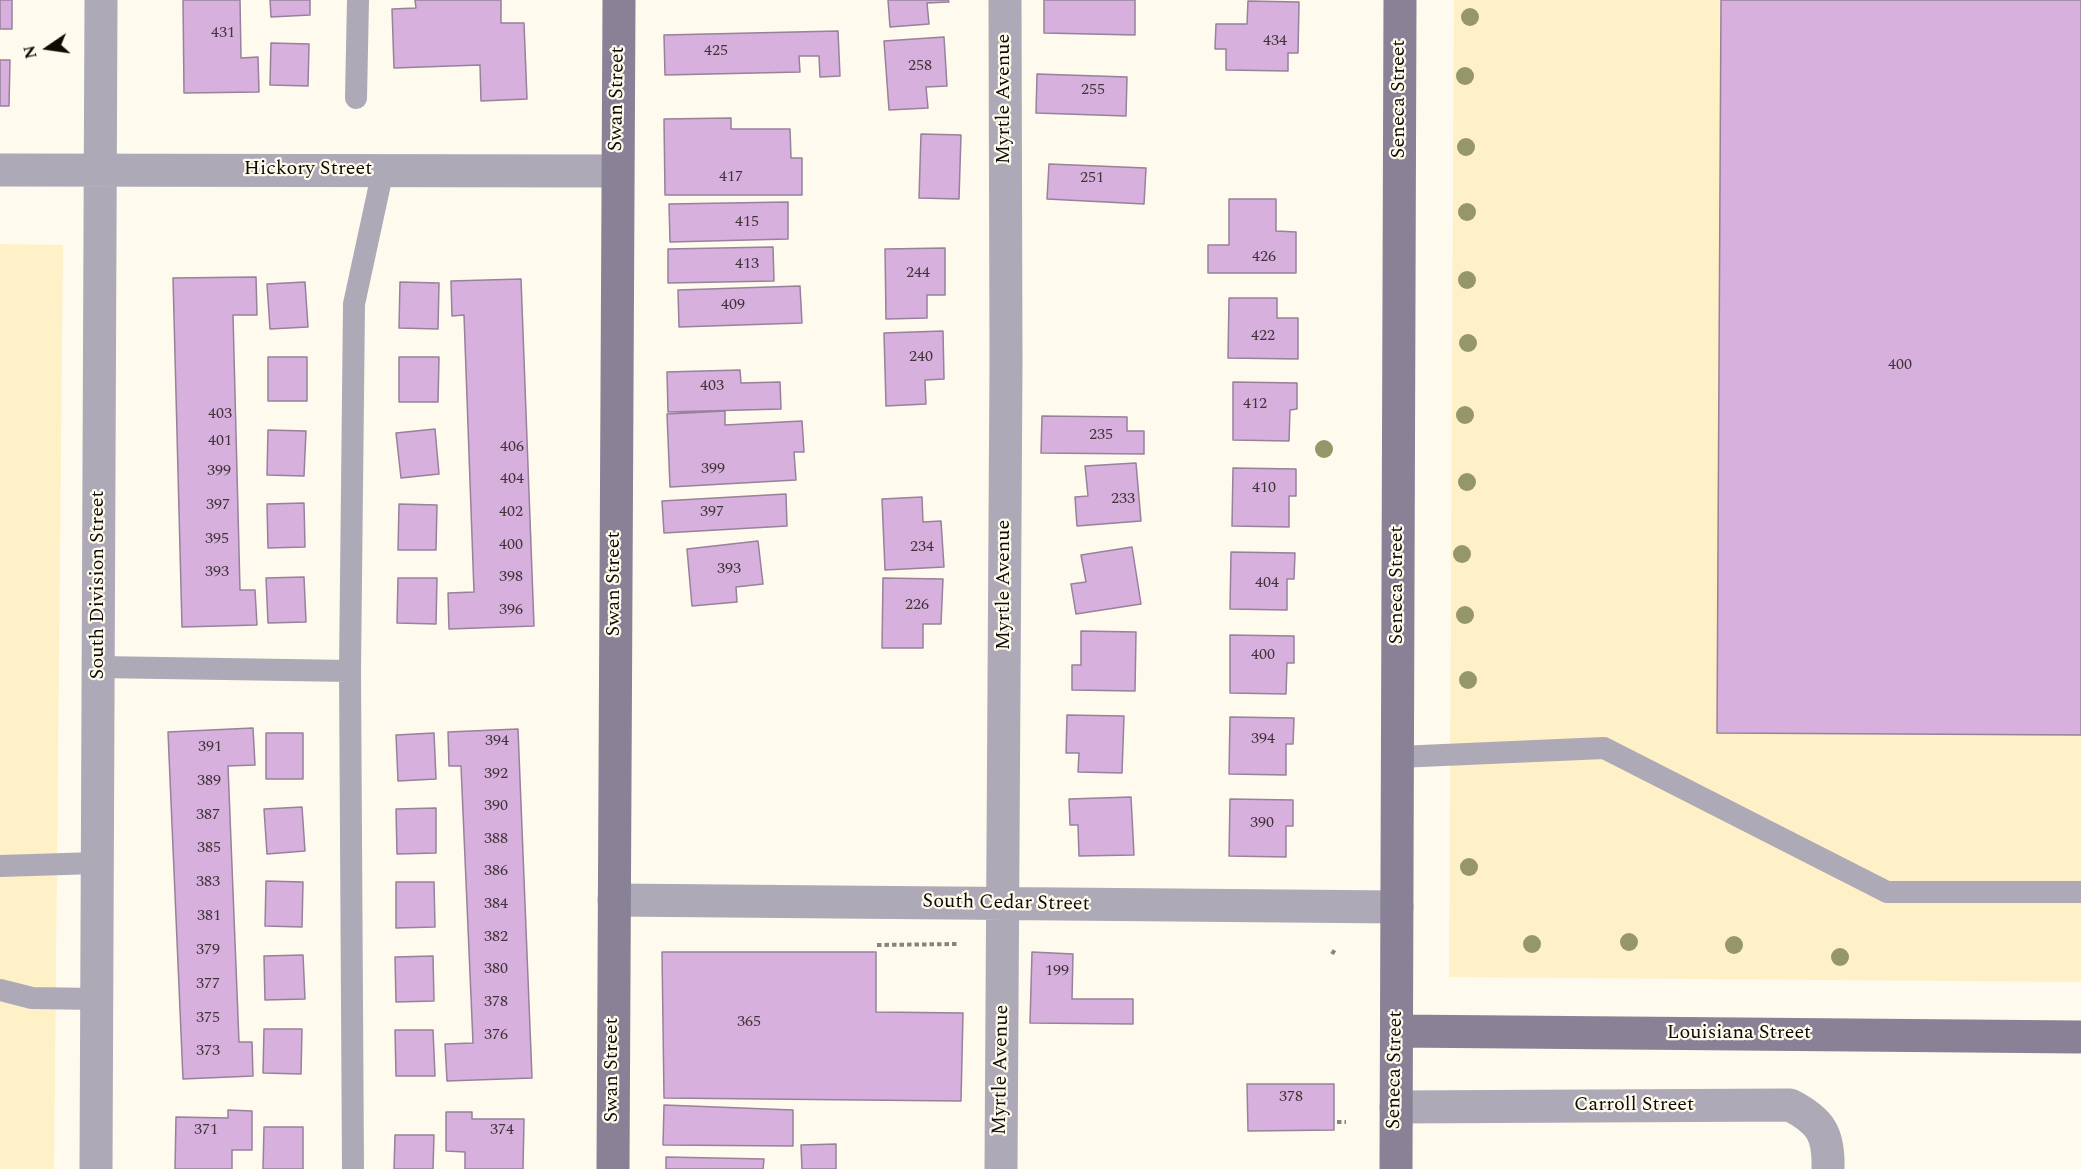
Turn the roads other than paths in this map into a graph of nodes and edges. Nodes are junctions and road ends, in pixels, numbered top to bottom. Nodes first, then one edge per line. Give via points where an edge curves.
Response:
1 (101, 0) edge
2 (358, 0) edge
3 (619, 0) edge
4 (1005, 0) edge
5 (1400, 0) edge
6 (356, 98) dead end
7 (0, 170) edge
8 (100, 170) junction
9 (383, 170) junction
10 (617, 171) junction
11 (99, 667) junction
12 (350, 671) junction
13 (1398, 757) junction
14 (97, 862) junction
15 (0, 866) edge
16 (2081, 892) edge
17 (614, 900) junction
18 (1003, 905) junction
19 (1397, 907) junction
20 (0, 990) edge
21 (95, 999) junction
22 (1397, 1031) junction
23 (2081, 1037) edge
24 (1396, 1107) junction
25 (96, 1169) edge
26 (353, 1169) edge
27 (612, 1169) edge
28 (1001, 1169) edge
29 (1396, 1169) edge
30 (1828, 1169) edge

1 - 8 street, South Division Street
2 - 6 lane
3 - 10 main road, Swan Street
4 - 18 street, Myrtle Avenue
5 - 13 main road, Seneca Street
7 - 8 street, Hickory Street
8 - 9 street, Hickory Street
8 - 11 street, South Division Street
9 - 10 street, Hickory Street
9 - 12 lane via 354,304
10 - 17 main road, Swan Street
11 - 12 lane
11 - 14 street, South Division Street
12 - 26 lane
13 - 16 lane via 1604,748 1887,892
13 - 19 main road, Seneca Street
14 - 15 lane
14 - 21 street, South Division Street
17 - 18 street, South Cedar Street
17 - 27 main road, Swan Street
18 - 19 street, South Cedar Street
18 - 28 street, Myrtle Avenue
19 - 22 main road, Seneca Street
20 - 21 lane via 32,998
21 - 25 street, South Division Street
22 - 23 main road, Louisiana Street
22 - 24 main road, Seneca Street
24 - 29 main road, Seneca Street
24 - 30 street, Carroll Street via 1790,1105 1823,1131

